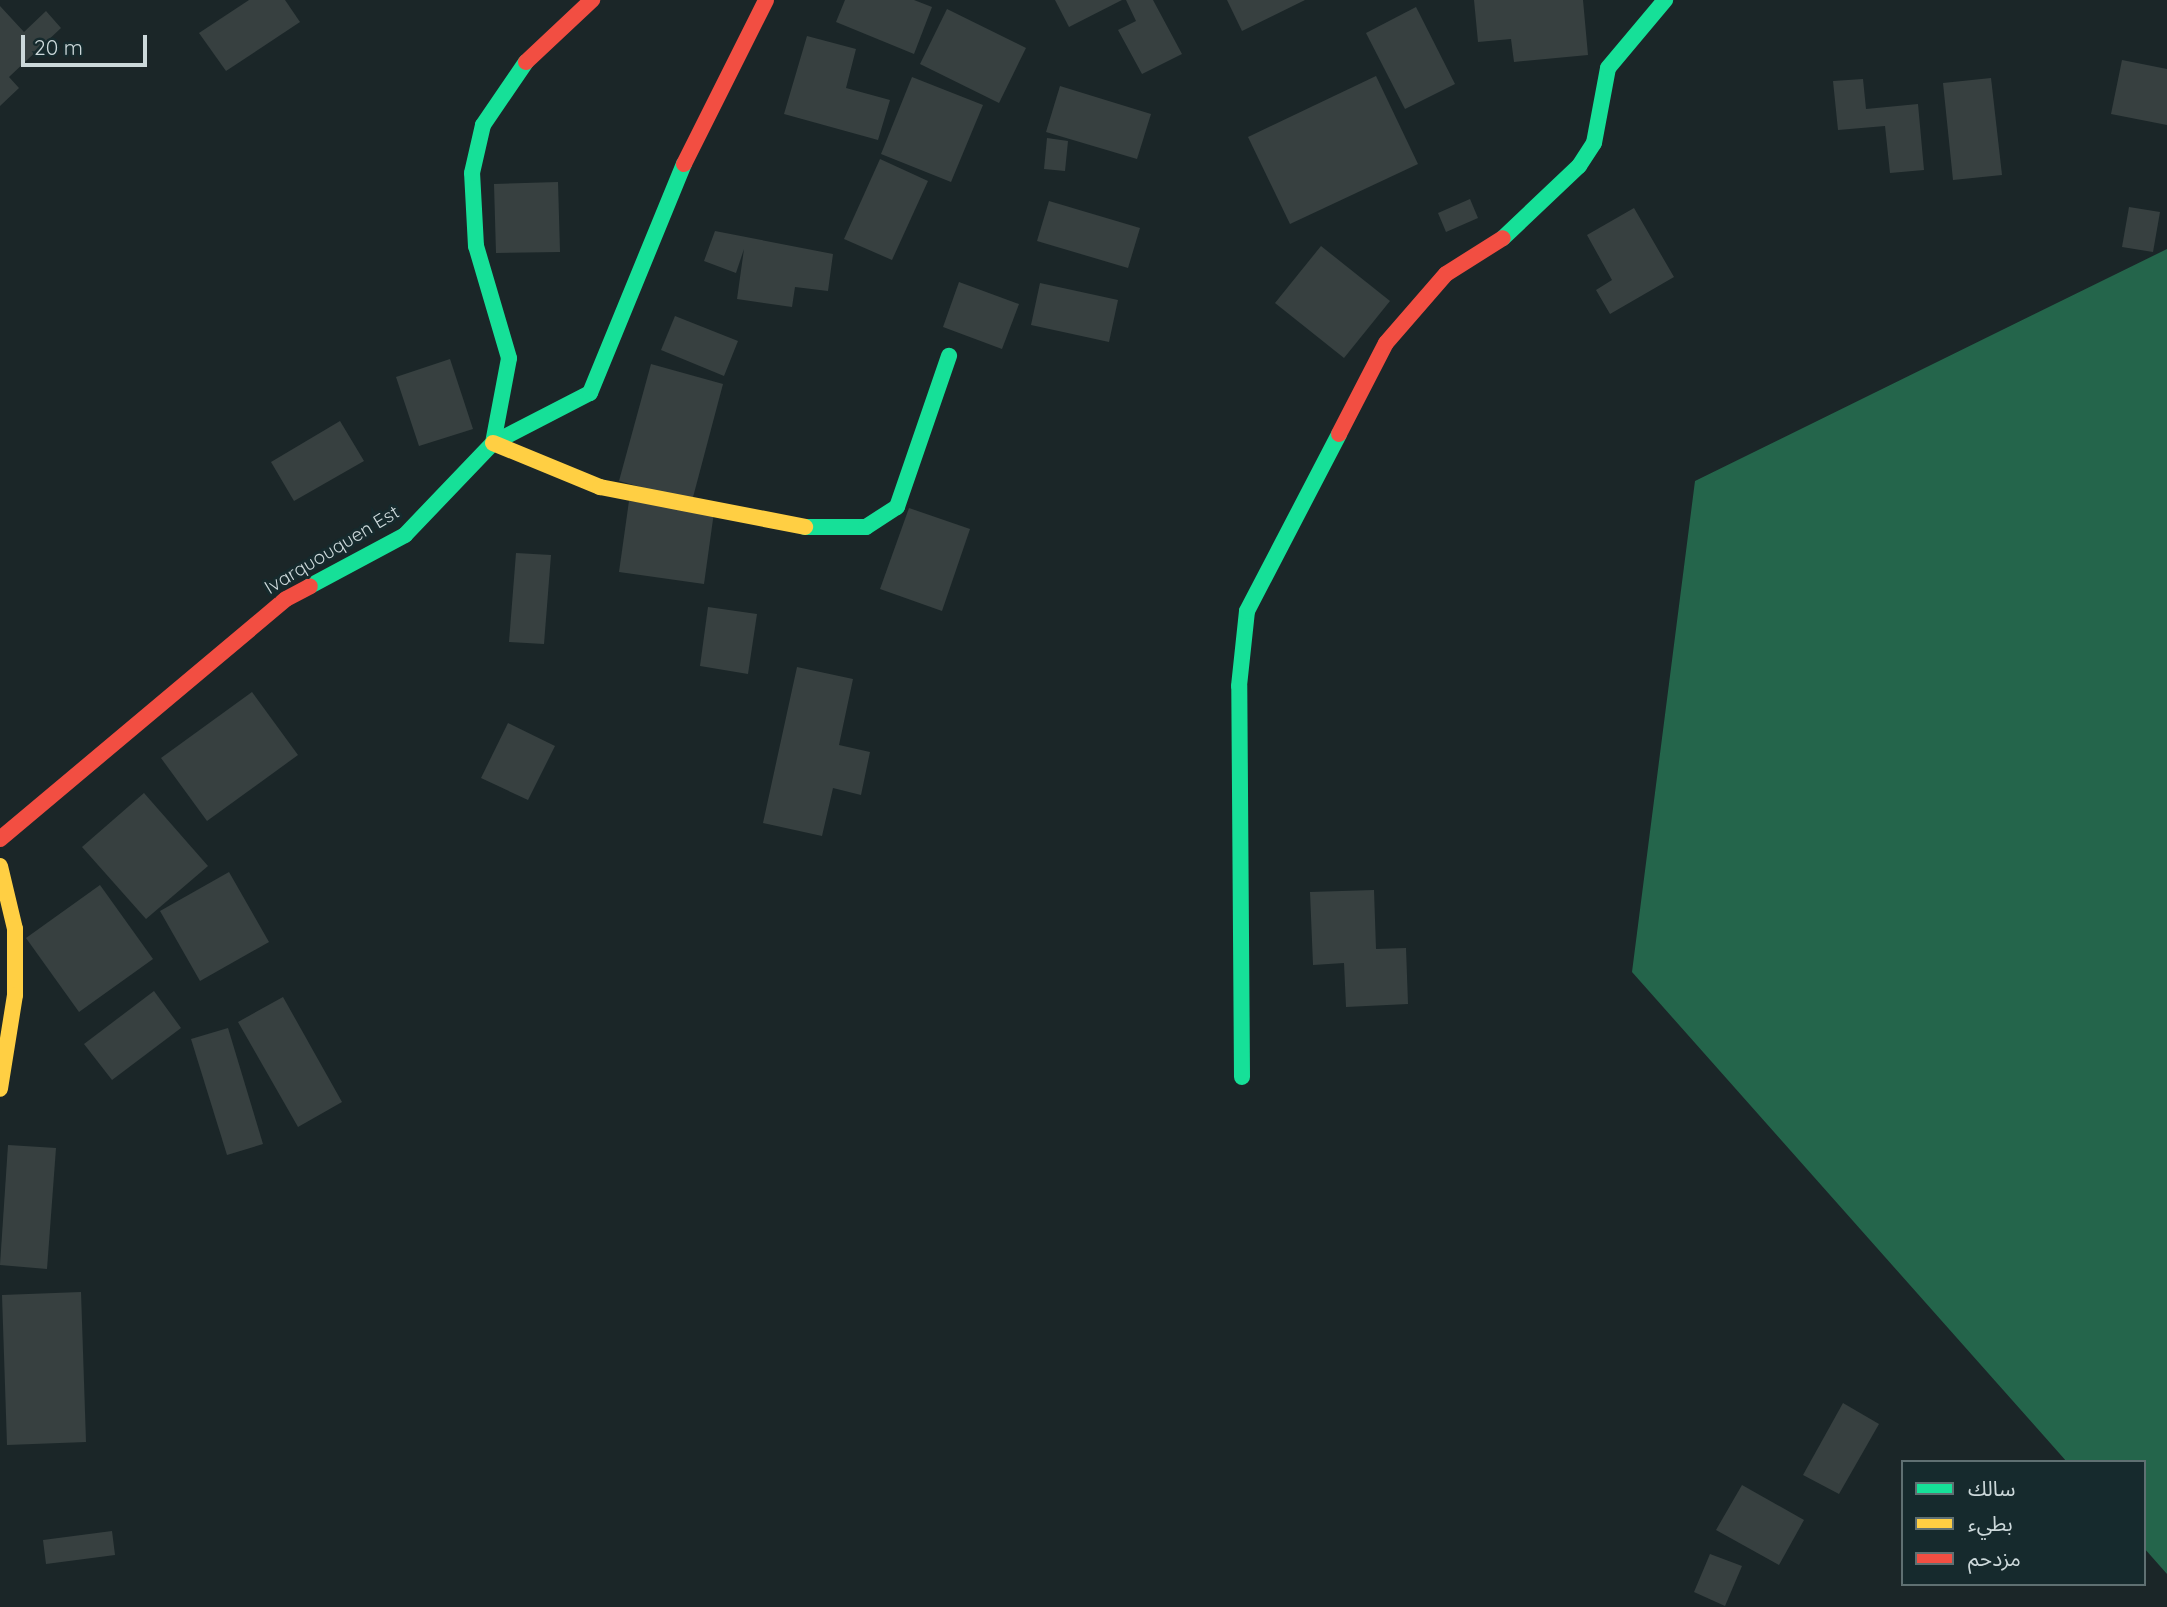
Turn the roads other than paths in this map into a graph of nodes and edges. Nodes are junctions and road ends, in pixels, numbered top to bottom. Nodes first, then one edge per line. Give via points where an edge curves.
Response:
1 (592, 0) edge
2 (765, 0) edge
3 (1665, 0) edge
4 (949, 356) dead end
5 (493, 443) junction
6 (0, 839) edge
7 (0, 866) edge
8 (1242, 1077) dead end
9 (0, 1089) edge

1 - 5 street via 524,65 483,125 472,173 476,246 509,358
2 - 5 street via 680,174 590,393
3 - 8 street via 1608,68 1594,143 1579,166 1514,231 1446,274 1386,343 1247,611 1239,686
4 - 5 street via 897,507 866,527 810,528 600,487
5 - 6 street, Ivarquouquen Est via 405,535 286,599
7 - 9 street via 15,929 15,995

